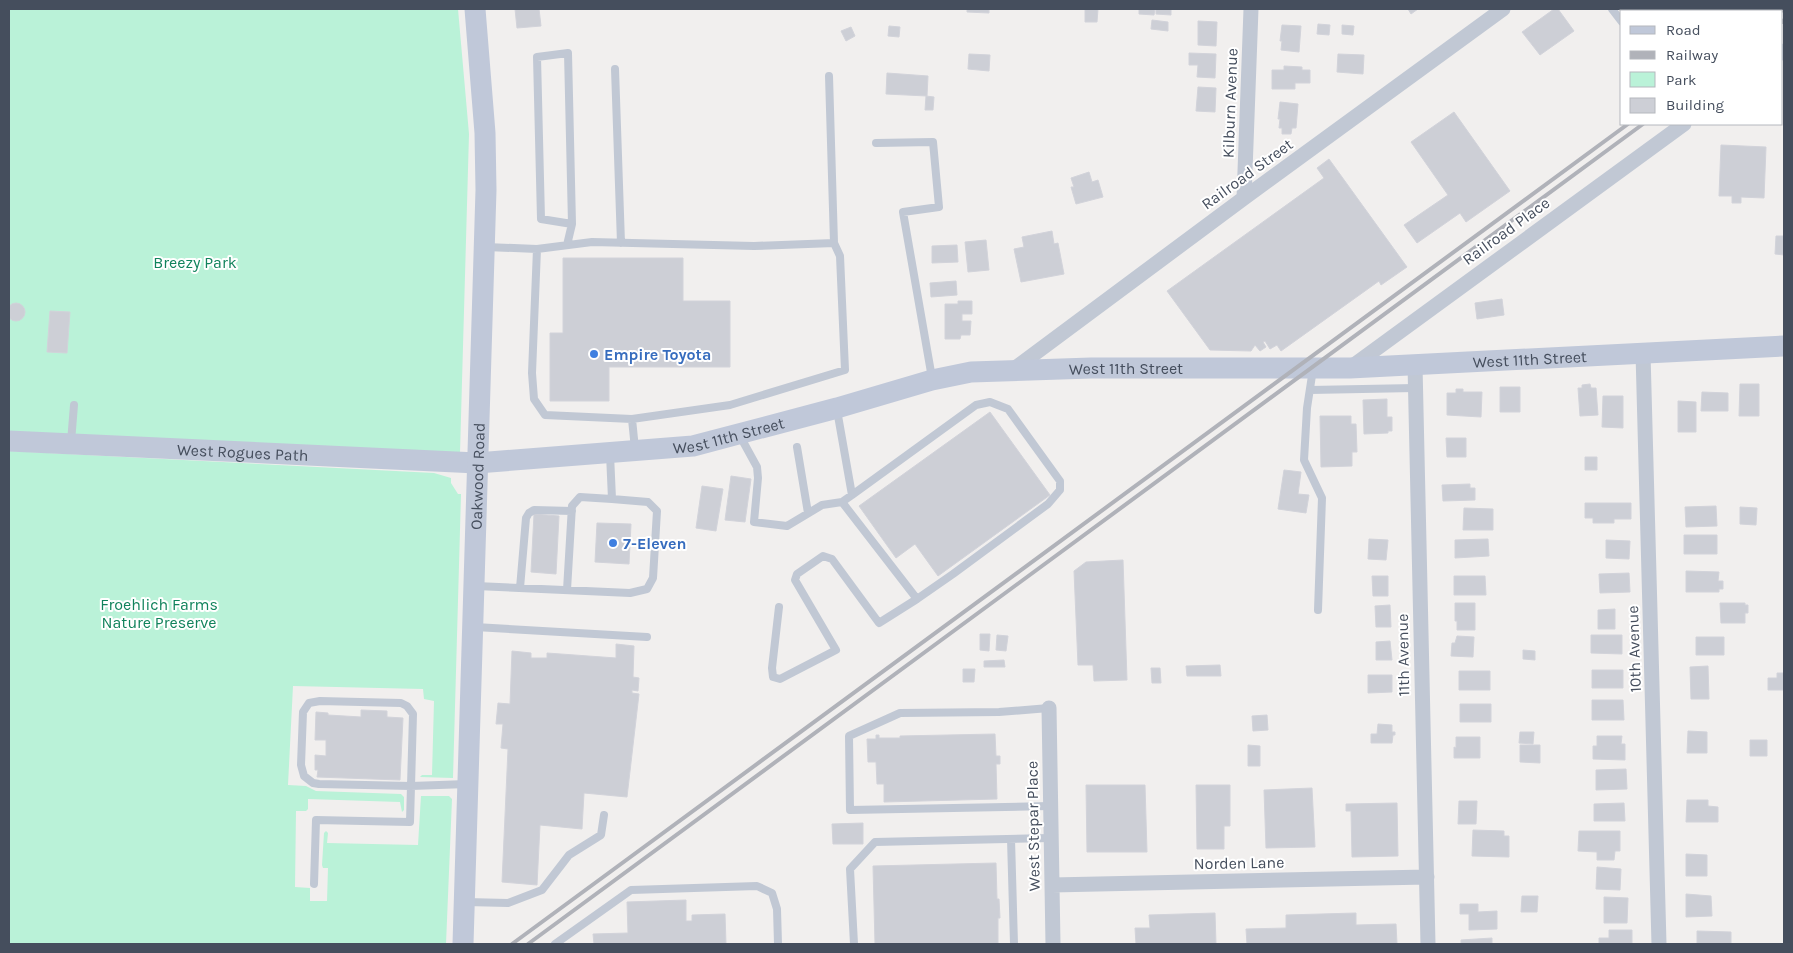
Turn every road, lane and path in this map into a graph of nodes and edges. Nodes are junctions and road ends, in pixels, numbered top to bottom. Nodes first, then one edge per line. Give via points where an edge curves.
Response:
1 (475, 9) edge
2 (1251, 9) edge
3 (1503, 9) edge
4 (1612, 9) edge
5 (1620, 19) edge
6 (615, 70) dead end
7 (829, 76) dead end
8 (1683, 125) edge
9 (876, 144) dead end
10 (1244, 198) junction
11 (572, 224) junction
12 (621, 242) junction
13 (834, 243) junction
14 (567, 245) junction
15 (484, 247) junction
16 (536, 249) junction
17 (1784, 346) edge
18 (1643, 353) junction
19 (1414, 366) junction
20 (1350, 368) junction
21 (1014, 369) junction
22 (1313, 369) junction
23 (1384, 377) junction
24 (932, 380) junction
25 (1415, 388) junction
26 (1310, 390) junction
27 (74, 405) dead end
28 (837, 408) junction
29 (632, 419) junction
30 (739, 434) junction
31 (9, 441) edge
32 (71, 444) junction
33 (797, 447) dead end
34 (635, 451) junction
35 (610, 453) junction
36 (477, 463) junction
37 (852, 495) junction
38 (612, 499) junction
39 (842, 502) junction
40 (572, 511) junction
41 (808, 513) junction
42 (474, 586) junction
43 (520, 588) junction
44 (567, 590) junction
45 (917, 599) junction
46 (779, 607) dead end
47 (1318, 610) dead end
48 (473, 627) junction
49 (647, 637) dead end
50 (1049, 708) joint
51 (469, 784) junction
52 (411, 786) junction
53 (1050, 806) junction
54 (604, 815) dead end
55 (1050, 838) junction
56 (1011, 839) junction
57 (1427, 876) junction
58 (314, 884) dead end
59 (1052, 885) junction
60 (464, 902) junction
61 (463, 944) edge
62 (556, 944) edge
63 (778, 944) edge
64 (854, 944) edge
65 (1014, 944) edge
66 (1053, 944) edge
67 (1428, 944) edge
68 (1659, 944) edge

1 - 15 street, Oakwood Road via 485,133
2 - 10 street, Kilburn Avenue
3 - 10 street, Railroad Street
4 - 5 lane
6 - 12 lane
7 - 13 lane
8 - 20 street, Railroad Place
9 - 24 lane via 933,142 939,207 903,212
10 - 21 street, Railroad Street
11 - 11 lane via 572,195 568,54 536,58 540,219
11 - 14 lane
12 - 13 lane via 754,246
12 - 14 lane
13 - 29 lane via 840,256 845,370 730,405
14 - 16 lane
15 - 16 lane
15 - 36 street, Oakwood Road
16 - 29 lane via 534,399 545,415
17 - 18 street, West 11th Street
18 - 19 street, West 11th Street
18 - 68 street, 10th Avenue
19 - 23 street, West 11th Street
19 - 25 street, 11th Avenue
20 - 22 street, West 11th Street
20 - 23 street, West 11th Street
21 - 22 street, West 11th Street
21 - 24 street, West 11th Street via 970,372
22 - 26 lane
23 - 25 lane
23 - 26 lane
24 - 28 street, West 11th Street
25 - 57 street, 11th Avenue
26 - 47 lane via 1304,460 1322,498
27 - 32 lane
28 - 30 street, West 11th Street
28 - 37 lane
29 - 34 lane
30 - 34 street, West 11th Street via 693,446
30 - 41 lane via 758,472 754,522 787,526
31 - 32 street, West Rogues Path
32 - 36 street, West Rogues Path
33 - 41 lane
34 - 35 street, West 11th Street
35 - 36 street, West 11th Street
35 - 38 lane
36 - 42 street, Oakwood Road
37 - 39 lane
37 - 45 lane via 976,406 990,402 1008,409 1060,481 1060,490 1048,504
38 - 40 lane via 580,497
38 - 44 lane via 648,502 658,511 653,578 647,590 630,593
39 - 41 lane via 822,505
39 - 45 lane
40 - 43 lane via 534,510 529,513
40 - 44 lane
42 - 43 lane
42 - 48 street, Oakwood Road
43 - 44 lane
45 - 46 lane via 879,623 832,559 823,556 797,574 795,580 836,650 780,679 773,677 772,668
48 - 49 lane
48 - 51 street, Oakwood Road
50 - 53 street, West Stepar Place
50 - 53 lane via 900,713 849,736 849,746 850,810
51 - 52 lane
51 - 60 street, Oakwood Road
52 - 52 lane via 413,714 407,706 401,703 309,703 303,712 301,766 304,776 319,784
52 - 58 lane via 410,822 316,820
53 - 55 street, West Stepar Place
54 - 60 lane via 601,835 569,855 542,890 508,903
55 - 56 lane
55 - 59 street, West Stepar Place
56 - 64 lane via 875,842 850,869
56 - 65 lane
57 - 59 street, Norden Lane
57 - 67 street, 11th Avenue
59 - 66 street, West Stepar Place
60 - 61 street, Oakwood Road
62 - 63 lane via 632,890 757,886 772,893 777,909

